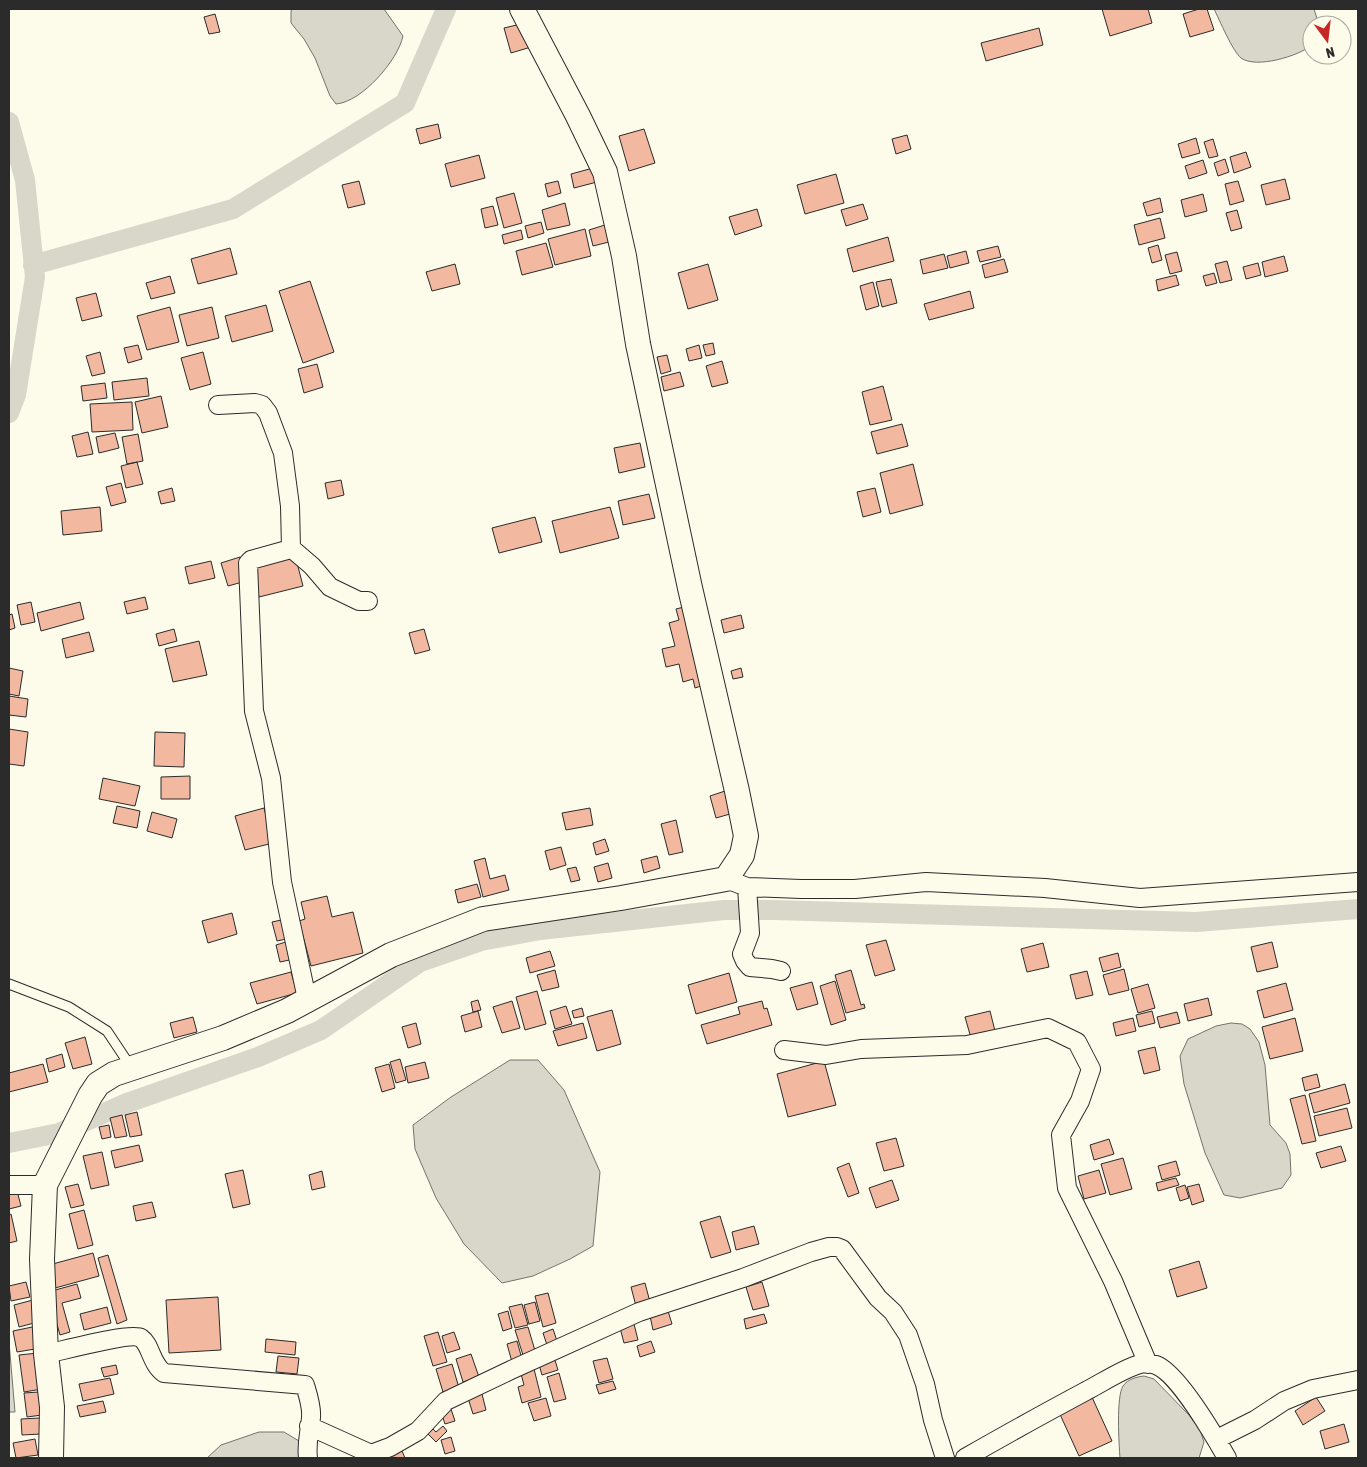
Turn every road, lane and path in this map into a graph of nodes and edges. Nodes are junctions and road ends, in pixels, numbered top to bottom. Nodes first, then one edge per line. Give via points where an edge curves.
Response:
1 (522, 9) edge
2 (218, 405) dead end
3 (291, 548) junction
4 (368, 601) dead end
5 (1358, 882) edge
6 (740, 888) junction
7 (781, 972) dead end
8 (9, 984) edge
9 (307, 999) junction
10 (784, 1050) dead end
11 (132, 1067) junction
12 (47, 1182) junction
13 (9, 1185) edge
14 (46, 1354) junction
15 (1148, 1364) junction
16 (1358, 1380) edge
17 (309, 1426) junction
18 (1217, 1439) junction
19 (51, 1458) edge
20 (308, 1458) edge
21 (945, 1458) edge
22 (965, 1458) edge
23 (1227, 1458) edge

1 - 6 main road via 605,172 624,256 642,364 746,836
2 - 3 street via 255,403 262,405 268,413 283,453 290,506
3 - 4 street via 330,587 359,601
3 - 9 street via 248,563 254,711 271,778 282,882
5 - 6 street via 1140,898 1045,888 926,882 855,889
6 - 7 street via 750,933 742,954 745,961 750,967
6 - 9 main road via 621,898 483,919 391,954
8 - 11 lane via 69,1007 107,1031
9 - 11 main road via 223,1038
10 - 15 street via 826,1054 861,1049 966,1045 1048,1028 1077,1042 1091,1069 1080,1101 1062,1135 1066,1188 1113,1281
11 - 12 main road via 98,1084
12 - 13 street
12 - 14 main road via 42,1258
14 - 17 street via 137,1337 143,1340 157,1368 164,1373 305,1385 312,1417
14 - 19 main road via 52,1407
15 - 18 street via 1172,1376
15 - 22 street via 1137,1365 1119,1374
16 - 18 street via 1313,1389
17 - 20 street
17 - 21 street via 371,1454 418,1432 446,1401 639,1312 811,1252 836,1247 842,1250 878,1298 893,1312 908,1335
18 - 23 street

